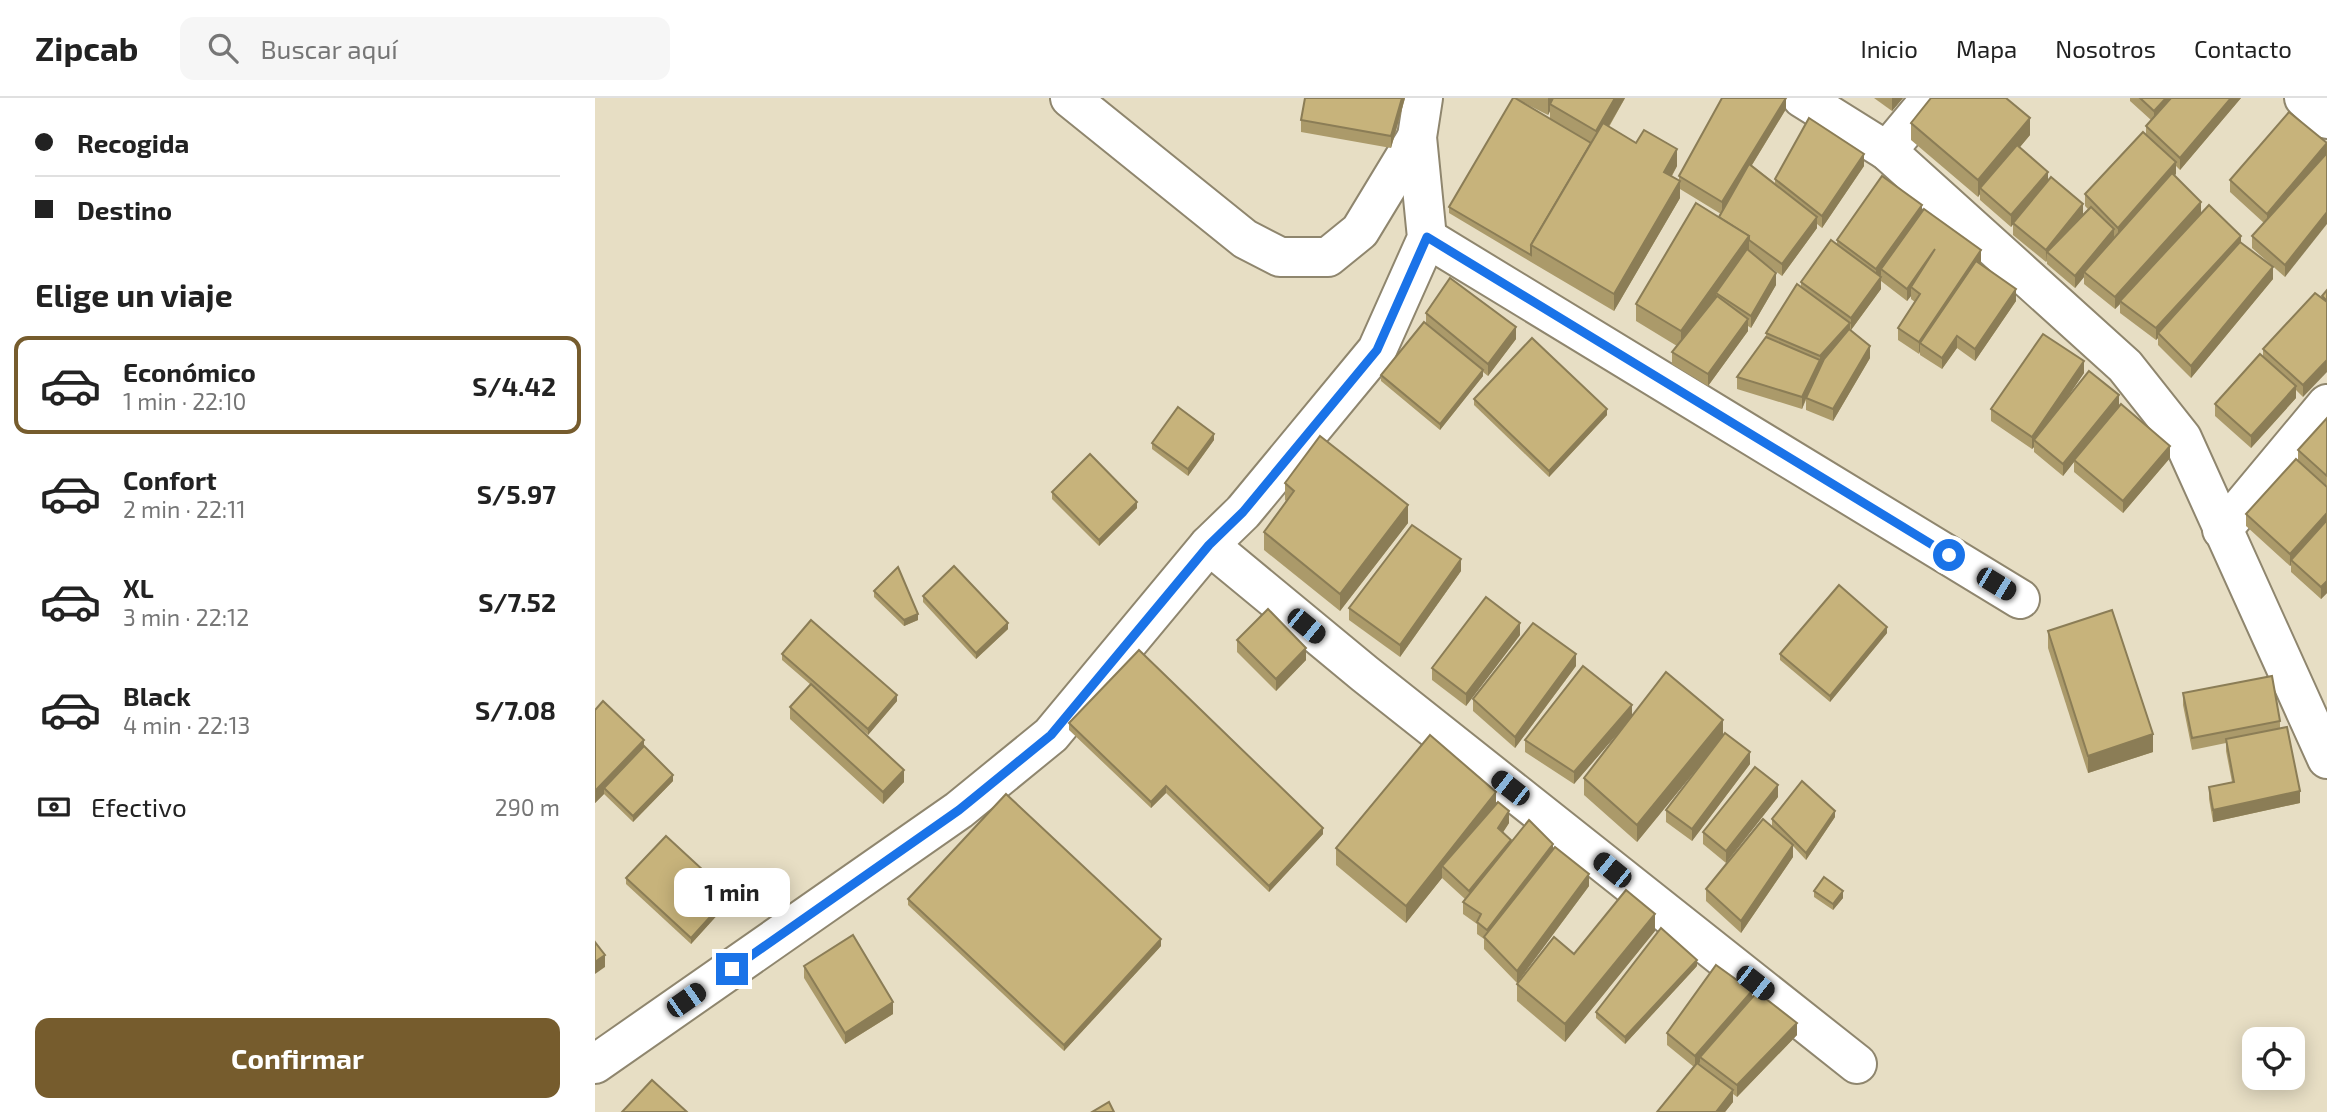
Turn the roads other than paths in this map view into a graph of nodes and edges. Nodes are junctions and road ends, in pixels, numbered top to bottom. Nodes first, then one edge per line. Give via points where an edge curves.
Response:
1 (1070, 98) edge
2 (1423, 98) edge
3 (1803, 98) edge
4 (1931, 98) edge
5 (2304, 98) edge
6 (2327, 119) edge
7 (1417, 137) junction
8 (1887, 151) junction
9 (1427, 237) junction
10 (2327, 404) edge
11 (2223, 530) junction
12 (1209, 545) junction
13 (2020, 599) dead end
14 (2327, 760) edge
15 (595, 1064) edge
16 (1857, 1064) dead end

1 - 7 street via 1245,239 1280,257 1328,257 1360,231
2 - 7 street
3 - 8 street
4 - 8 street
5 - 6 street
7 - 9 street
8 - 11 street via 2125,366 2182,438
9 - 12 street via 1377,350 1243,512
9 - 13 street
10 - 11 street
11 - 14 street
12 - 15 street via 1051,735 959,810
12 - 16 street

